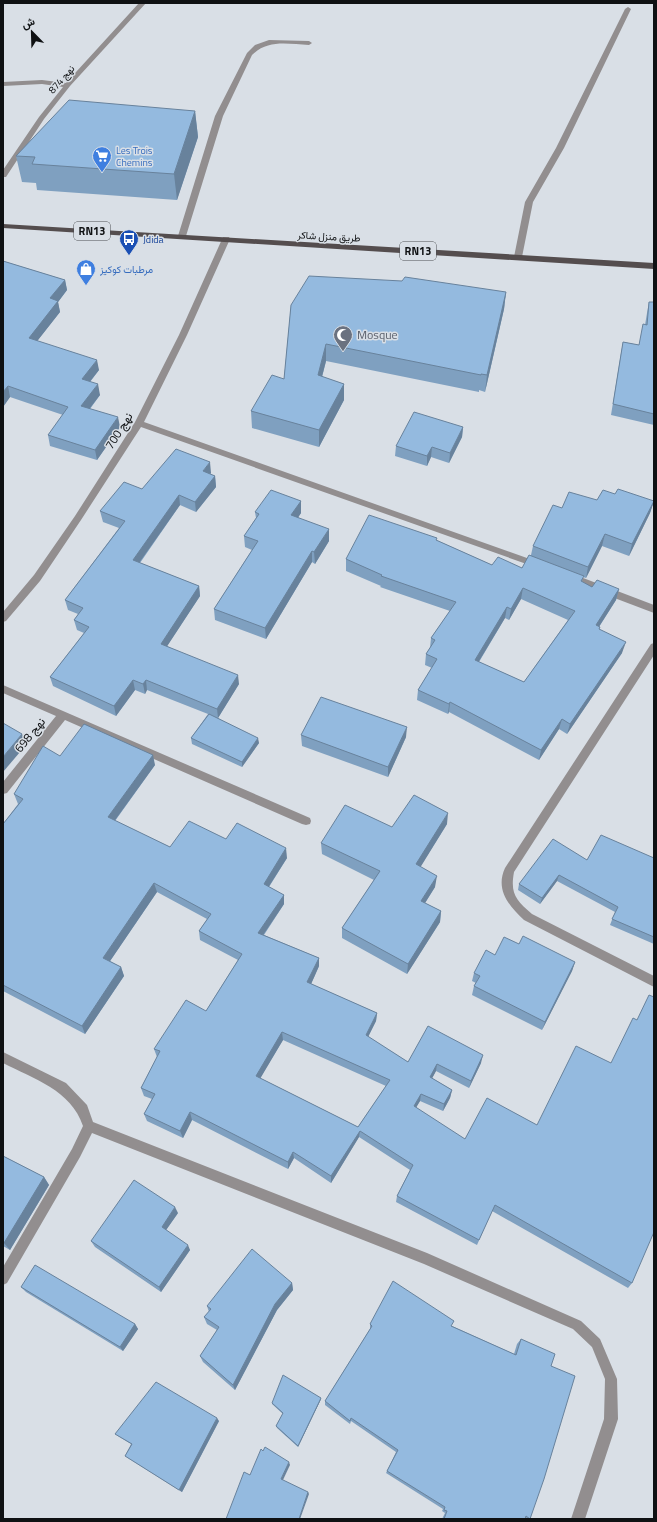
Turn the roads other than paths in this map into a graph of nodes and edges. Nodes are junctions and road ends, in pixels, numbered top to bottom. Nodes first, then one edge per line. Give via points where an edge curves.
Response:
1 (143, 3) edge
2 (628, 9) dead end
3 (309, 43) dead end
4 (3, 84) edge
5 (68, 85) junction
6 (3, 175) edge
7 (3, 226) edge
8 (182, 236) junction
9 (226, 239) junction
10 (518, 257) junction
11 (654, 266) edge
12 (139, 423) junction
13 (550, 569) edge
14 (564, 575) edge
15 (654, 609) edge
16 (3, 618) edge
17 (654, 647) edge
18 (3, 689) edge
19 (63, 715) junction
20 (3, 790) edge
21 (306, 821) dead end
22 (654, 982) edge
23 (3, 1057) edge
24 (89, 1126) junction
25 (3, 1279) edge
26 (578, 1519) edge

1 - 5 street, نهج 874
2 - 10 street via 560,148 529,202
3 - 8 street via 269,42 257,46 248,54 219,116
4 - 5 street via 42,82
5 - 6 street, نهج 874 via 41,118
7 - 8 main road, طريق منزل شاكر / RN13
8 - 9 main road, طريق منزل شاكر / RN13
9 - 10 main road, طريق منزل شاكر / RN13
9 - 12 street, نهج 700 via 183,335
10 - 11 main road, طريق منزل شاكر / RN13
12 - 13 street
12 - 16 street, نهج 700 via 37,578
14 - 15 street
17 - 22 street via 509,871 506,883 512,902 528,917
18 - 19 street
19 - 20 street, نهج 698
19 - 21 street
23 - 24 street via 62,1087 84,1109
24 - 25 street
24 - 26 street via 427,1259 577,1325 596,1343 611,1379 611,1419

